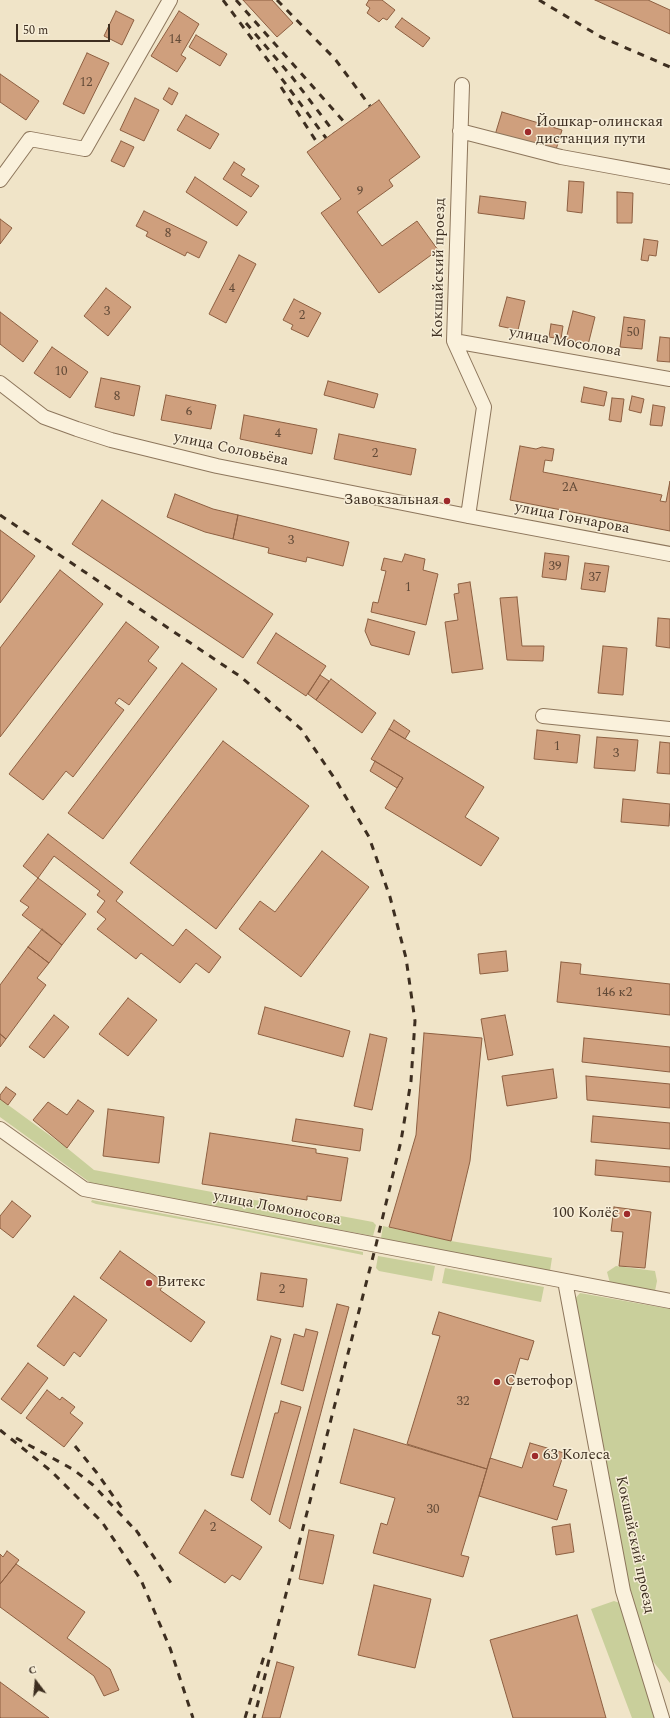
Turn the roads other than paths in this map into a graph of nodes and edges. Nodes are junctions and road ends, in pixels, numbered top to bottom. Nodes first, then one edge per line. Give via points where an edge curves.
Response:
1 (170, 0) edge
2 (462, 85) dead end
3 (460, 131) junction
4 (670, 177) edge
5 (0, 180) edge
6 (454, 341) junction
7 (670, 379) edge
8 (0, 383) edge
9 (468, 516) junction
10 (670, 554) edge
11 (543, 716) dead end
12 (670, 729) edge
13 (0, 1129) edge
14 (565, 1282) junction
15 (670, 1301) edge
16 (662, 1718) edge

1 - 5 street via 85,149 30,139
2 - 3 street, Кокшайский проезд
3 - 4 street via 561,158
3 - 6 street, Кокшайский проезд
6 - 7 street, улица Мосолова
6 - 9 street, Кокшайский проезд via 484,407
8 - 9 street, улица Соловьёва via 44,416 111,440 217,466
9 - 10 street, улица Гончарова
11 - 12 street
13 - 14 street, улица Ломоносова via 84,1190
14 - 15 street, улица Ломоносова
14 - 16 street, Кокшайский проезд via 623,1591

